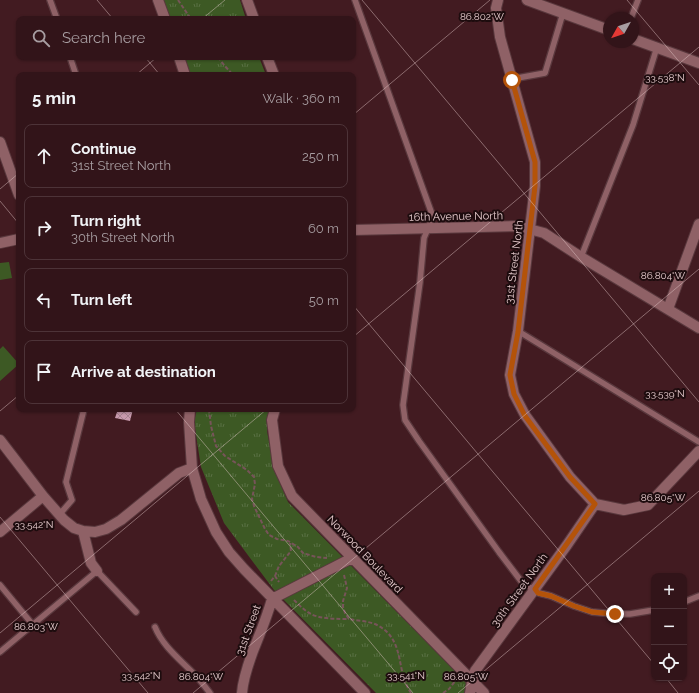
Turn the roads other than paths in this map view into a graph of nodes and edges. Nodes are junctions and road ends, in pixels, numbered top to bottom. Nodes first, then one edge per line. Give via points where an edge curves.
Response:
1 (50, 0) edge
2 (158, 0) edge
3 (247, 0) edge
4 (355, 0) edge
5 (498, 0) edge
6 (527, 0) edge
7 (638, 0) edge
8 (633, 12) edge
9 (563, 13) junction
10 (56, 16) edge
11 (163, 16) edge
12 (253, 16) edge
13 (603, 28) edge
14 (639, 41) edge
15 (657, 48) junction
16 (71, 60) edge
17 (179, 60) edge
18 (268, 60) edge
19 (699, 63) edge
20 (75, 72) edge
21 (184, 72) edge
22 (273, 72) edge
23 (512, 80) junction
24 (0, 142) edge
25 (3, 161) edge
26 (16, 188) edge
27 (699, 224) edge
28 (428, 228) junction
29 (356, 230) edge
30 (529, 230) junction
31 (16, 240) edge
32 (0, 244) edge
33 (581, 257) junction
34 (668, 309) junction
35 (699, 328) edge
36 (518, 332) junction
37 (83, 412) edge
38 (190, 412) edge
39 (274, 412) edge
40 (0, 440) edge
41 (699, 442) edge
42 (699, 451) edge
43 (192, 468) junction
44 (43, 496) junction
45 (595, 504) junction
46 (61, 518) junction
47 (83, 531) junction
48 (0, 532) edge
49 (352, 558) junction
50 (97, 571) junction
51 (0, 585) edge
52 (535, 589) junction
53 (699, 596) edge
54 (272, 599) junction
55 (687, 601) edge
56 (651, 610) edge
57 (136, 612) dead end
58 (32, 624) junction
59 (155, 627) dead end
60 (0, 652) edge
61 (472, 681) junction
62 (210, 693) edge
63 (242, 693) edge
64 (365, 693) edge
65 (470, 693) edge
66 (484, 693) edge

1 - 10 lane
2 - 11 street
3 - 12 street
4 - 28 lane via 433,217
5 - 23 street, 31st Street North via 496,8 500,37
6 - 9 street
7 - 8 lane
9 - 13 street
9 - 23 lane via 545,73
14 - 15 street
15 - 19 street
15 - 33 lane via 632,125
16 - 20 lane
17 - 21 street
18 - 22 street
23 - 30 street, 31st Street North via 535,162 535,186
24 - 25 street
25 - 26 street
27 - 34 street
28 - 29 street, 16th Avenue North
28 - 30 street, 16th Avenue North via 518,226
28 - 52 lane via 424,238 403,405 405,420 524,585
30 - 33 street, 16th Avenue North via 544,233
30 - 36 street, 31st Street North
31 - 32 street
33 - 34 street, 16th Avenue North
34 - 35 street, 16th Avenue North
36 - 41 lane
36 - 45 street, 31st Street North via 510,375 514,394 525,416 570,477
37 - 46 lane via 66,482 72,500
38 - 43 street
39 - 49 street, Norwood Boulevard via 272,420 278,466 292,496
40 - 44 street
42 - 45 street via 648,505 624,510
43 - 47 street via 179,473 106,529 96,532
43 - 54 street via 201,499 216,532 229,552
44 - 46 street
44 - 48 street
45 - 52 street, 30th Street North
46 - 47 street
47 - 50 street via 90,563
49 - 54 street
49 - 61 street, Norwood Boulevard
50 - 57 lane
50 - 58 lane
51 - 58 lane
52 - 56 lane via 538,593 592,612 630,614
52 - 61 street, 30th Street North via 475,671
53 - 55 lane
54 - 63 street, 31st Street via 243,680
54 - 64 street
58 - 60 lane
59 - 62 lane via 179,660
61 - 65 street, 30th Street North
61 - 66 street, Norwood Boulevard

